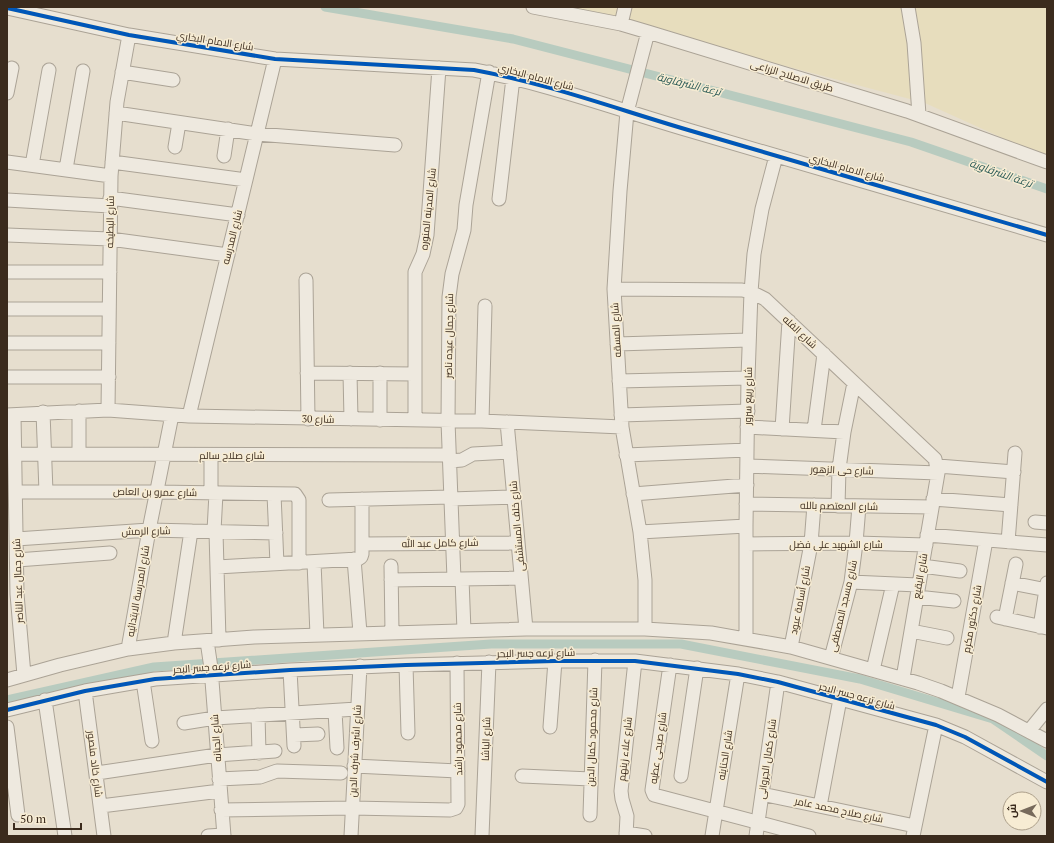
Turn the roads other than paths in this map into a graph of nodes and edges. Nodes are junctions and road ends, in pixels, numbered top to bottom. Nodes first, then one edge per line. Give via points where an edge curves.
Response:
1 (533, 7) edge
2 (625, 7) edge
3 (908, 7) edge
4 (7, 8) edge
5 (621, 24) junction
6 (648, 32) junction
7 (129, 35) junction
8 (275, 59) junction
9 (12, 68) dead end
10 (439, 68) junction
11 (49, 70) dead end
12 (82, 71) dead end
13 (122, 72) junction
14 (489, 72) junction
15 (513, 78) junction
16 (173, 80) dead end
17 (7, 93) edge
18 (629, 106) junction
19 (116, 113) junction
20 (919, 115) junction
21 (179, 123) junction
22 (228, 129) junction
23 (257, 134) junction
24 (395, 145) dead end
25 (176, 147) dead end
26 (224, 156) dead end
27 (776, 156) junction
28 (7, 162) edge
29 (112, 162) junction
30 (1047, 162) edge
31 (32, 165) junction
32 (66, 170) junction
33 (111, 176) junction
34 (246, 180) junction
35 (499, 199) dead end
36 (7, 200) edge
37 (110, 202) junction
38 (238, 215) junction
39 (7, 235) edge
40 (1047, 235) edge
41 (110, 239) junction
42 (228, 255) junction
43 (7, 272) edge
44 (110, 272) junction
45 (306, 280) dead end
46 (614, 289) junction
47 (751, 292) junction
48 (485, 306) dead end
49 (7, 309) edge
50 (109, 309) junction
51 (789, 321) junction
52 (749, 340) junction
53 (7, 343) edge
54 (109, 343) junction
55 (617, 344) junction
56 (824, 354) junction
57 (307, 373) junction
58 (350, 373) junction
59 (380, 374) junction
60 (415, 374) junction
61 (7, 377) edge
62 (108, 377) junction
63 (748, 378) junction
64 (619, 381) junction
65 (854, 383) junction
66 (108, 410) junction
67 (79, 411) junction
68 (748, 411) junction
69 (43, 412) junction
70 (10, 415) edge
71 (172, 415) junction
72 (189, 416) junction
73 (308, 419) junction
74 (351, 419) junction
75 (380, 420) junction
76 (415, 420) junction
77 (448, 421) junction
78 (482, 421) junction
79 (621, 421) junction
80 (507, 422) junction
81 (747, 427) junction
82 (782, 429) junction
83 (814, 430) junction
84 (844, 432) junction
85 (747, 450) junction
86 (510, 452) junction
87 (1015, 453) dead end
88 (15, 454) junction
89 (44, 454) junction
90 (79, 454) junction
91 (164, 455) junction
92 (626, 455) junction
93 (211, 456) junction
94 (450, 458) junction
95 (747, 466) junction
96 (839, 469) junction
97 (938, 470) junction
98 (1014, 472) junction
99 (747, 485) junction
100 (16, 492) junction
101 (46, 492) junction
102 (157, 492) junction
103 (213, 493) junction
104 (274, 494) junction
105 (632, 494) junction
106 (514, 497) junction
107 (451, 498) junction
108 (329, 500) dead end
109 (362, 500) junction
110 (933, 503) junction
111 (746, 504) junction
112 (814, 505) junction
113 (1011, 505) junction
114 (838, 506) junction
115 (859, 506) junction
116 (746, 526) junction
117 (149, 530) junction
118 (191, 531) junction
119 (215, 532) junction
120 (640, 532) junction
121 (276, 533) junction
122 (16, 539) junction
123 (926, 540) junction
124 (986, 540) junction
125 (1008, 542) junction
126 (452, 543) junction
127 (518, 543) junction
128 (856, 543) junction
129 (362, 544) junction
130 (746, 544) junction
131 (811, 544) junction
132 (1047, 545) edge
133 (110, 553) dead end
134 (356, 559) junction
135 (17, 560) junction
136 (314, 562) junction
137 (299, 563) junction
138 (277, 564) junction
139 (1016, 564) dead end
140 (217, 566) junction
141 (391, 566) dead end
142 (922, 566) junction
143 (960, 571) dead end
144 (521, 578) junction
145 (458, 579) junction
146 (391, 580) junction
147 (851, 582) junction
148 (1012, 583) junction
149 (893, 584) junction
150 (1047, 588) edge
151 (918, 591) junction
152 (12, 594) edge
153 (954, 601) dead end
154 (1043, 628) edge
155 (526, 629) junction
156 (645, 629) junction
157 (464, 631) junction
158 (911, 631) junction
159 (392, 632) junction
160 (360, 633) junction
161 (317, 635) junction
162 (947, 638) dead end
163 (746, 639) junction
164 (174, 643) junction
165 (212, 644) junction
166 (791, 646) junction
167 (128, 649) junction
168 (832, 658) junction
169 (595, 660) junction
170 (555, 661) junction
171 (635, 661) junction
172 (489, 662) junction
173 (457, 663) junction
174 (406, 664) junction
175 (670, 665) junction
176 (360, 666) junction
177 (697, 668) junction
178 (290, 670) junction
179 (873, 670) junction
180 (211, 671) junction
181 (738, 674) junction
182 (24, 675) junction
183 (903, 678) junction
184 (7, 680) edge
185 (143, 681) junction
186 (778, 682) junction
187 (86, 691) junction
188 (958, 697) junction
189 (840, 699) junction
190 (45, 700) junction
191 (1047, 709) edge
192 (7, 710) edge
193 (357, 710) junction
194 (335, 711) junction
195 (293, 714) junction
196 (258, 715) junction
197 (215, 718) junction
198 (184, 723) dead end
199 (936, 725) junction
200 (7, 726) edge
201 (550, 727) dead end
202 (1029, 731) junction
203 (408, 733) dead end
204 (318, 734) dead end
205 (152, 741) dead end
206 (1047, 742) edge
207 (338, 748) dead end
208 (259, 752) junction
209 (275, 752) dead end
210 (217, 755) junction
211 (354, 766) junction
212 (458, 771) junction
213 (97, 773) junction
214 (342, 773) dead end
215 (522, 776) dead end
216 (681, 776) dead end
217 (591, 779) junction
218 (1047, 782) edge
219 (220, 785) junction
220 (762, 794) junction
221 (100, 806) junction
222 (820, 806) junction
223 (352, 808) junction
224 (222, 810) junction
225 (716, 812) junction
226 (18, 815) dead end
227 (590, 815) dead end
228 (758, 823) junction
229 (914, 831) edge
230 (626, 834) edge
231 (224, 835) edge
232 (65, 836) edge
233 (104, 836) edge
234 (208, 836) edge
235 (351, 836) edge
236 (482, 836) edge
237 (645, 836) edge
238 (712, 836) edge
239 (756, 836) edge
240 (809, 836) edge

1 - 5 street, طريق الاصلاح الزراعى
2 - 5 street
3 - 20 street via 914,43
4 - 7 street, شارع الامام البخاري
5 - 6 street, طريق الاصلاح الزراعى
6 - 18 street, شارع المسقه
6 - 20 street, طريق الاصلاح الزراعى
7 - 8 street, شارع الامام البخاري
7 - 13 street, شارع البطيخه
8 - 10 street, شارع الامام البخاري
8 - 23 street, شارع المدرسه
9 - 17 street
10 - 14 street, شارع الامام البخاري
10 - 60 street, شارع المدينه المنوره via 427,235 423,254 415,272
11 - 31 street
12 - 32 street
13 - 16 street
13 - 19 street, شارع البطيخه
14 - 15 street, شارع الامام البخاري
14 - 77 street, شارع جمال عبده ناصر via 464,230 450,285
15 - 18 street, شارع الامام البخاري
15 - 35 street
18 - 27 street, شارع الامام البخاري
18 - 46 street, شارع المسقه via 620,191
19 - 21 street
19 - 29 street, شارع البطيخه
20 - 30 street, طريق الاصلاح الزراعى
21 - 22 street
21 - 25 street
22 - 23 street
22 - 26 street
23 - 24 street
23 - 34 street, شارع المدرسه
27 - 40 street, شارع الامام البخاري
27 - 47 street, شارع ربيع سرور via 762,209 754,254
28 - 31 street
29 - 33 street, شارع البطيخه
29 - 34 street
31 - 32 street
32 - 33 street
33 - 37 street, شارع البطيخه
34 - 38 street, شارع المدرسه
36 - 37 street
37 - 38 street
37 - 41 street, شارع البطيخه
38 - 42 street, شارع المدرسه
39 - 41 street
41 - 42 street
41 - 44 street, شارع البطيخه
42 - 72 street, شارع المدرسه
43 - 44 street
44 - 50 street, شارع البطيخه
45 - 57 street
46 - 47 street, شارع الفله
46 - 55 street, شارع المسقه
47 - 51 street, شارع الفله via 765,300
47 - 52 street, شارع ربيع سرور
48 - 78 street
49 - 50 street
50 - 54 street, شارع البطيخه
51 - 56 street, شارع الفله
51 - 82 street
52 - 55 street
52 - 63 street, شارع ربيع سرور
53 - 54 street
54 - 62 street, شارع البطيخه
55 - 64 street, شارع المسقه
56 - 65 street, شارع الفله
56 - 83 street
57 - 58 street
57 - 73 street
58 - 59 street
58 - 74 street
59 - 60 street
59 - 75 street
60 - 76 street, شارع المدينه المنوره
61 - 62 street
62 - 66 street, شارع البطيخه
63 - 64 street
63 - 68 street, شارع ربيع سرور
64 - 79 street, شارع المسقه
65 - 84 street
65 - 97 street, شارع الفله via 935,459
66 - 67 street, شارع 30
66 - 71 street, شارع 30
67 - 69 street, شارع 30
67 - 90 street
68 - 79 street, شارع 30
68 - 81 street, شارع ربيع سرور
69 - 70 street, شارع 30
69 - 89 street
70 - 88 street, شارع جمال عبد الناصر
71 - 72 street, شارع 30
71 - 91 street, شارع المدرسة الابتدائيه
72 - 73 street, شارع 30
73 - 74 street, شارع 30
74 - 75 street, شارع 30
75 - 76 street, شارع 30
76 - 77 street, شارع 30
77 - 78 street, شارع 30
77 - 94 street, شارع جمال عبده ناصر
78 - 80 street, شارع 30
79 - 80 street, شارع 30
79 - 92 street, شارع المسقه
80 - 86 street, شارع خلف المستشفى
81 - 82 street
81 - 85 street, شارع ربيع سرور
82 - 83 street
83 - 84 street
84 - 96 street
85 - 92 street
85 - 95 street, شارع ربيع سرور
86 - 94 street, شارع صلاح سالم via 473,454 462,460
86 - 106 street, شارع خلف المستشفى
87 - 98 street
88 - 89 street, شارع صلاح سالم
88 - 100 street, شارع جمال عبد الناصر
89 - 90 street, شارع صلاح سالم
89 - 101 street
90 - 91 street, شارع صلاح سالم
91 - 93 street, شارع صلاح سالم
91 - 102 street, شارع المدرسة الابتدائيه
92 - 105 street, شارع المسقه
93 - 94 street, شارع صلاح سالم
93 - 103 street, شارع الجبانه
94 - 107 street, شارع جمال عبده ناصر
95 - 96 street, شارع حى الزهور
95 - 99 street, شارع ربيع سرور
96 - 97 street, شارع حى الزهور
96 - 114 street
97 - 98 street, شارع حى الزهور
97 - 110 street, شارع البقيع
98 - 113 street
99 - 105 street
99 - 111 street, شارع ربيع سرور
100 - 101 street, شارع عمرو بن العاص
100 - 122 street, شارع جمال عبد الناصر
101 - 102 street, شارع عمرو بن العاص
102 - 103 street, شارع عمرو بن العاص
102 - 117 street, شارع المدرسة الابتدائيه
103 - 104 street, شارع عمرو بن العاص
103 - 119 street, شارع الجبانه
104 - 121 street
104 - 137 street, شارع عمرو بن العاص via 295,494 299,500
105 - 120 street, شارع المسقه
106 - 107 street
106 - 127 street, شارع خلف المستشفى
107 - 109 street
107 - 126 street, شارع جمال عبده ناصر
108 - 109 street
109 - 129 street
110 - 113 street, شارع المعتصم بالله
110 - 115 street, شارع المعتصم بالله
110 - 123 street, شارع البقيع
111 - 112 street, شارع المعتصم بالله
111 - 116 street, شارع ربيع سرور
112 - 114 street, شارع المعتصم بالله
112 - 131 street, شارع أسامة عبود
113 - 125 street
114 - 115 street, شارع المعتصم بالله
115 - 128 street, شارع مسجد المصطفى
116 - 120 street
116 - 130 street, شارع ربيع سرور
117 - 118 street, شارع الرمش
117 - 122 street, شارع الرمش
117 - 167 street, شارع المدرسة الابتدائيه
118 - 119 street, شارع الرمش
118 - 164 street
119 - 121 street, شارع الرمش
119 - 140 street, شارع الجبانه
120 - 156 street, شارع المسقه via 645,580
121 - 138 street
122 - 135 street, شارع جمال عبد الناصر
123 - 124 street, شارع الشهيد على فضل
123 - 128 street, شارع الشهيد على فضل
123 - 142 street, شارع البقيع
124 - 125 street, شارع الشهيد على فضل
124 - 188 street, شارع دكتور مكرم
125 - 132 street, شارع الشهيد على فضل
126 - 127 street, شارع كامل عبد الله
126 - 129 street, شارع كامل عبد الله
126 - 145 street, شارع جمال عبده ناصر
127 - 144 street, شارع خلف المستشفى
128 - 131 street, شارع الشهيد على فضل
128 - 147 street, شارع مسجد المصطفى
129 - 134 street via 362,556
130 - 131 street, شارع الشهيد على فضل
130 - 163 street, شارع ربيع سرور
131 - 166 street, شارع أسامة عبود
133 - 135 street
134 - 136 street
134 - 160 street
135 - 152 street, شارع جمال عبد الناصر
136 - 137 street
136 - 161 street
137 - 138 street
138 - 140 street
139 - 148 street
140 - 165 street, شارع الجبانه
141 - 146 street
142 - 143 street
142 - 151 street, شارع البقيع
144 - 145 street
144 - 155 street, شارع خلف المستشفى
145 - 146 street
145 - 157 street, شارع جمال عبده ناصر
146 - 159 street
147 - 149 street
147 - 168 street, شارع مسجد المصطفى
148 - 150 street
148 - 154 street via 1001,618
149 - 151 street
149 - 179 street
150 - 154 street
151 - 153 street
151 - 158 street, شارع البقيع
152 - 182 street, شارع جمال عبد الناصر
155 - 156 street
155 - 157 street
156 - 163 street via 711,633
157 - 159 street
158 - 162 street
158 - 183 street, شارع البقيع
159 - 160 street
160 - 161 street
161 - 165 street via 254,637
163 - 166 street
164 - 165 street
164 - 167 street
165 - 180 street, شارع الجبانه
166 - 168 street
167 - 182 street
168 - 179 street
169 - 170 street, شارع ترعه جسر البحر
169 - 171 street, شارع ترعه جسر البحر
169 - 217 street, شارع محمود كمال الدين
170 - 172 street, شارع ترعه جسر البحر
170 - 201 street
171 - 175 street, شارع ترعه جسر البحر
171 - 230 street, شارع علاء زينهم via 621,791 627,816
172 - 173 street, شارع ترعه جسر البحر
172 - 236 street, شارع الباشا
173 - 174 street, شارع ترعه جسر البحر
173 - 212 street, شارع محمود راشد
174 - 176 street, شارع ترعه جسر البحر
174 - 203 street
175 - 177 street, شارع ترعه جسر البحر
175 - 225 street, شارع صبحى عطيه via 652,790 656,796
176 - 178 street, شارع ترعه جسر البحر
176 - 193 street, شارع اشرف شرف الدين
177 - 181 street, شارع ترعه جسر البحر
177 - 216 street
178 - 180 street, شارع ترعه جسر البحر
178 - 195 street
179 - 183 street
180 - 185 street, شارع ترعه جسر البحر
180 - 197 street, شارع الجبانه
181 - 186 street, شارع ترعه جسر البحر
181 - 225 street, شارع الحناينه
182 - 184 street
183 - 188 street
185 - 187 street, شارع ترعه جسر البحر
185 - 205 street
186 - 189 street, شارع ترعه جسر البحر
186 - 220 street, شارع كمال الجروانى
187 - 190 street, شارع ترعه جسر البحر
187 - 213 street, شارع خالد منصور
188 - 202 street
189 - 199 street, شارع ترعه جسر البحر
189 - 222 street
190 - 192 street, شارع ترعه جسر البحر
190 - 232 street
191 - 202 street
193 - 194 street
193 - 211 street, شارع اشرف شرف الدين
194 - 195 street
194 - 207 street
195 - 196 street
195 - 204 street via 294,741
196 - 197 street
196 - 208 street
197 - 198 street
197 - 210 street, شارع الجبانه
199 - 218 street, شارع ترعه جسر البحر via 965,737
199 - 229 street
200 - 226 street
202 - 206 street
208 - 209 street
208 - 210 street
210 - 213 street
210 - 219 street, شارع الجبانه
211 - 212 street
211 - 223 street, شارع اشرف شرف الدين
212 - 223 street, شارع محمود راشد via 456,808
213 - 221 street, شارع خالد منصور
214 - 219 street via 277,771
215 - 217 street
217 - 227 street, شارع محمود كمال الدين
219 - 221 street
219 - 224 street, شارع الجبانه
220 - 222 street, شارع صلاح محمد عامر
220 - 228 street, شارع كمال الجروانى
221 - 233 street, شارع خالد منصور
222 - 229 street, شارع صلاح محمد عامر
223 - 224 street
223 - 235 street, شارع اشرف شرف الدين
224 - 231 street, شارع الجبانه
225 - 228 street, شارع صبحى عطيه
225 - 238 street, شارع الحناينه
228 - 239 street, شارع كمال الجروانى
228 - 240 street, شارع صبحى عطيه
230 - 237 street
231 - 234 street

